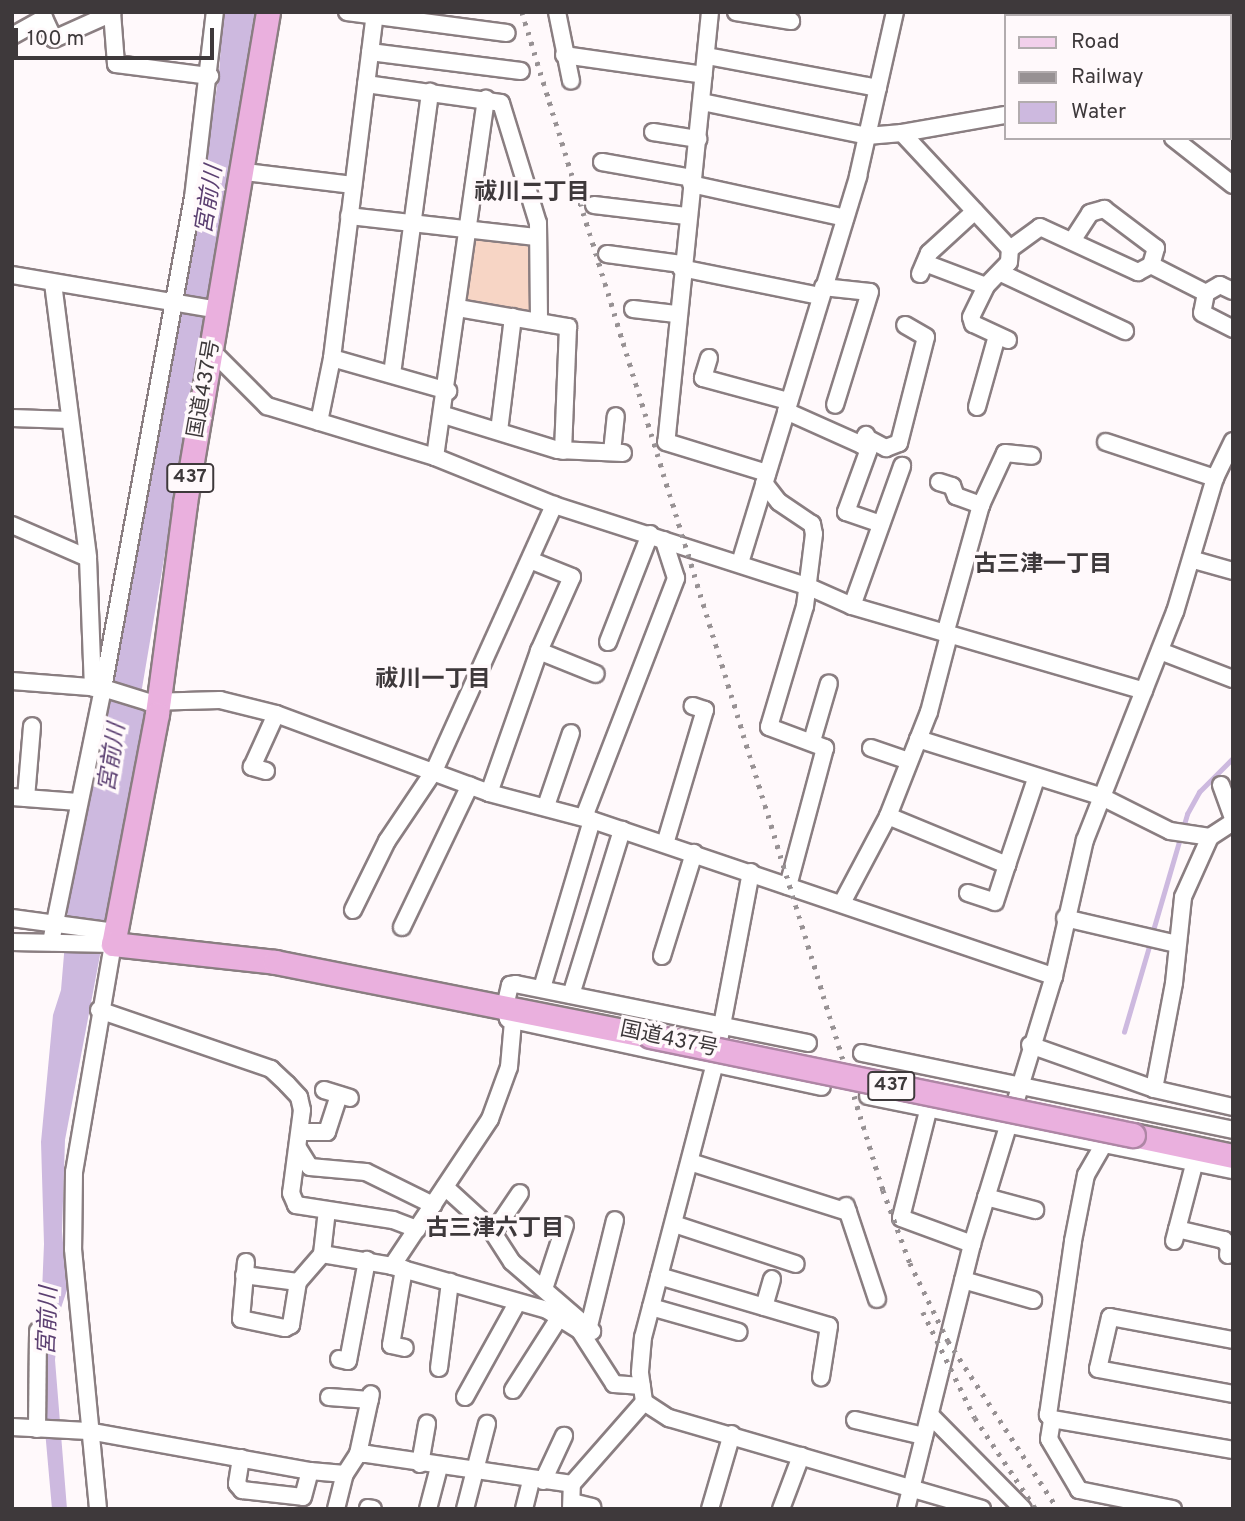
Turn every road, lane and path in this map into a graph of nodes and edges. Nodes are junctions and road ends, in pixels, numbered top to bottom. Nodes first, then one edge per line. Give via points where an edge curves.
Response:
1 (215, 12) edge
2 (268, 12) edge
3 (347, 12) edge
4 (557, 12) edge
5 (710, 12) edge
6 (736, 12) edge
7 (895, 12) edge
8 (112, 13) edge
9 (375, 14) edge
10 (41, 16) edge
11 (791, 21) dead end
12 (507, 33) dead end
13 (12, 36) edge
14 (370, 52) junction
15 (564, 55) junction
16 (707, 55) junction
17 (521, 71) dead end
18 (704, 75) junction
19 (210, 76) junction
20 (571, 81) dead end
21 (366, 85) junction
22 (878, 88) junction
23 (430, 92) junction
24 (486, 99) junction
25 (702, 102) junction
26 (1004, 115) edge
27 (653, 132) dead end
28 (902, 133) junction
29 (867, 136) junction
30 (698, 139) junction
31 (1176, 140) edge
32 (602, 162) dead end
33 (245, 172) junction
34 (692, 181) junction
35 (353, 185) junction
36 (1233, 185) edge
37 (594, 205) dead end
38 (975, 211) junction
39 (349, 216) junction
40 (686, 216) junction
41 (845, 218) junction
42 (412, 223) junction
43 (468, 229) junction
44 (537, 237) junction
45 (1072, 241) junction
46 (1010, 249) junction
47 (607, 254) dead end
48 (1151, 265) junction
49 (681, 266) junction
50 (1001, 273) junction
51 (12, 275) edge
52 (53, 283) junction
53 (986, 286) junction
54 (1233, 290) edge
55 (822, 291) junction
56 (1206, 293) junction
57 (175, 303) junction
58 (458, 308) junction
59 (214, 309) junction
60 (633, 309) dead end
61 (676, 314) junction
62 (513, 317) junction
63 (539, 321) junction
64 (905, 325) dead end
65 (1233, 329) edge
66 (1125, 331) dead end
67 (212, 351) junction
68 (332, 358) junction
69 (709, 358) dead end
70 (392, 374) junction
71 (448, 391) junction
72 (983, 400) dead end
73 (835, 405) dead end
74 (787, 406) junction
75 (444, 415) junction
76 (616, 416) dead end
77 (12, 418) edge
78 (69, 420) junction
79 (319, 422) junction
80 (499, 431) junction
81 (865, 437) junction
82 (1233, 441) edge
83 (1106, 442) dead end
84 (563, 450) junction
85 (1032, 456) dead end
86 (435, 457) junction
87 (902, 466) dead end
88 (765, 478) junction
89 (1215, 478) junction
90 (939, 482) dead end
91 (554, 505) junction
92 (981, 505) junction
93 (881, 524) junction
94 (12, 525) edge
95 (657, 537) junction
96 (88, 558) junction
97 (530, 560) junction
98 (1194, 560) junction
99 (740, 563) junction
100 (1233, 571) edge
101 (807, 586) junction
102 (852, 606) junction
103 (947, 634) junction
104 (608, 642) dead end
105 (540, 651) junction
106 (1160, 651) junction
107 (596, 674) dead end
108 (1233, 679) edge
109 (12, 681) edge
110 (829, 683) dead end
111 (104, 689) junction
112 (1144, 691) junction
113 (153, 701) junction
114 (693, 706) dead end
115 (276, 714) junction
116 (32, 726) dead end
117 (571, 733) dead end
118 (918, 739) junction
119 (812, 741) junction
120 (871, 748) dead end
121 (909, 761) junction
122 (266, 771) dead end
123 (434, 771) junction
124 (1036, 779) junction
125 (470, 785) junction
126 (1222, 785) dead end
127 (489, 793) junction
128 (1100, 796) junction
129 (19, 798) edge
130 (78, 802) junction
131 (546, 806) junction
132 (888, 816) junction
133 (588, 818) junction
134 (1233, 820) edge
135 (622, 830) junction
136 (1210, 837) junction
137 (664, 844) junction
138 (694, 853) junction
139 (1007, 865) junction
140 (751, 872) junction
141 (788, 886) junction
142 (968, 893) dead end
143 (842, 903) junction
144 (353, 910) dead end
145 (12, 918) edge
146 (1065, 918) junction
147 (402, 927) dead end
148 (55, 934) junction
149 (111, 938) junction
150 (12, 942) edge
151 (1177, 943) junction
152 (663, 957) dead end
153 (1054, 976) junction
154 (542, 988) junction
155 (571, 995) junction
156 (508, 1007) junction
157 (99, 1010) junction
158 (722, 1026) junction
159 (808, 1043) dead end
160 (1030, 1045) junction
161 (862, 1054) dead end
162 (715, 1063) junction
163 (1017, 1086) junction
164 (822, 1087) dead end
165 (1154, 1089) junction
166 (338, 1094) dead end
167 (868, 1096) dead end
168 (929, 1107) junction
169 (1233, 1107) edge
170 (1007, 1122) junction
171 (1133, 1130) junction
172 (1233, 1130) edge
173 (299, 1140) junction
174 (1105, 1142) junction
175 (1233, 1143) edge
176 (1233, 1156) edge
177 (1195, 1161) junction
178 (690, 1162) junction
179 (1233, 1170) edge
180 (445, 1187) junction
181 (520, 1193) dead end
182 (986, 1197) junction
183 (433, 1205) junction
184 (327, 1210) junction
185 (1035, 1210) dead end
186 (615, 1220) dead end
187 (674, 1224) junction
188 (565, 1225) dead end
189 (417, 1229) junction
190 (493, 1233) junction
191 (972, 1244) junction
192 (322, 1254) junction
193 (1228, 1255) dead end
194 (367, 1260) junction
195 (796, 1264) dead end
196 (398, 1268) junction
197 (659, 1276) junction
198 (772, 1279) dead end
199 (870, 1279) junction
200 (853, 1280) dead end
201 (963, 1280) junction
202 (298, 1282) junction
203 (450, 1282) junction
204 (544, 1289) junction
205 (877, 1299) dead end
206 (1033, 1300) dead end
207 (517, 1303) junction
208 (650, 1307) junction
209 (764, 1307) junction
210 (559, 1318) junction
211 (589, 1326) junction
212 (38, 1331) dead end
213 (739, 1332) dead end
214 (1233, 1340) edge
215 (405, 1348) dead end
216 (603, 1351) dead end
217 (339, 1359) dead end
218 (439, 1368) dead end
219 (821, 1377) dead end
220 (513, 1390) dead end
221 (643, 1394) junction
222 (1233, 1394) edge
223 (330, 1397) dead end
224 (465, 1397) dead end
225 (930, 1415) junction
226 (1052, 1419) junction
227 (855, 1420) dead end
228 (427, 1424) dead end
229 (487, 1424) dead end
230 (12, 1427) edge
231 (38, 1429) junction
232 (88, 1431) junction
233 (732, 1434) junction
234 (564, 1436) dead end
235 (924, 1436) junction
236 (1233, 1450) edge
237 (358, 1454) junction
238 (801, 1456) junction
239 (241, 1458) junction
240 (420, 1464) junction
241 (439, 1467) junction
242 (310, 1471) junction
243 (475, 1473) junction
244 (345, 1474) junction
245 (537, 1480) junction
246 (572, 1484) junction
247 (912, 1486) junction
248 (571, 1505) edge
249 (592, 1507) dead end
250 (98, 1509) edge
251 (336, 1509) edge
252 (428, 1509) edge
253 (465, 1509) edge
254 (524, 1509) edge
255 (710, 1509) edge
256 (781, 1509) edge
257 (906, 1509) edge
258 (982, 1509) edge
259 (1023, 1509) edge
260 (1173, 1509) edge

1 - 19 street
2 - 33 highway, 国道437号 / 437
3 - 9 street
4 - 15 street
5 - 16 street
6 - 11 street
7 - 22 street
8 - 10 street via 54,38
8 - 19 street via 116,64
9 - 12 street
9 - 14 street
10 - 13 street
14 - 17 street
14 - 21 street
15 - 18 street
15 - 20 street
16 - 18 street
16 - 22 street
18 - 25 street
19 - 57 street
21 - 23 street
21 - 35 street
22 - 29 street
23 - 24 street
23 - 42 street
24 - 43 street
24 - 44 street via 503,108 538,223
25 - 29 street
25 - 30 street
26 - 28 street
27 - 30 street
28 - 29 street
28 - 38 street
29 - 41 street
30 - 34 street
31 - 36 street
32 - 34 street
33 - 35 street
33 - 59 highway, 国道437号 / 437
34 - 40 street
34 - 41 street
35 - 39 street
37 - 40 street
38 - 46 street
38 - 53 street via 929,253 922,269
39 - 42 street
39 - 68 street
40 - 49 street
41 - 55 street
42 - 43 street
42 - 70 street
43 - 44 street
43 - 58 street
44 - 63 street
45 - 46 street via 1040,227
45 - 48 street via 1138,272
45 - 48 street via 1090,213 1104,208 1156,248
46 - 50 street
47 - 49 street
48 - 56 street
49 - 55 street
49 - 61 street
50 - 53 street
50 - 66 street
51 - 52 street
52 - 57 street
52 - 78 street
53 - 72 street via 973,308 973,324 1003,338
54 - 56 street via 1220,285
55 - 73 street via 870,292
55 - 74 street
56 - 65 street via 1202,313
57 - 59 street
57 - 111 street
58 - 62 street
58 - 71 street
59 - 67 highway, 国道437号 / 437
60 - 61 street
61 - 88 street via 666,442
62 - 63 street
62 - 80 street
63 - 84 street via 568,327
64 - 81 street via 926,337 899,443 886,448
67 - 79 street via 267,406
67 - 113 highway, 国道437号 / 437
68 - 70 street
68 - 79 street
69 - 74 street via 703,378
70 - 71 street
71 - 75 street
74 - 81 street
74 - 88 street
75 - 80 street
75 - 86 street
76 - 84 street via 617,453
77 - 78 street
78 - 96 street
79 - 86 street
80 - 84 street
81 - 93 street via 869,449 845,512
82 - 89 street
83 - 89 street
85 - 92 street via 1005,453
86 - 91 street
87 - 93 street
88 - 99 street
88 - 101 street via 779,502 812,524
89 - 98 street
90 - 92 street via 952,486 956,496
91 - 95 street
91 - 97 street
92 - 103 street
93 - 102 street
94 - 96 street
95 - 99 street
95 - 104 street
95 - 133 street via 676,578
96 - 111 street
97 - 105 street via 572,578
97 - 123 street
98 - 100 street
98 - 106 street
99 - 101 street
101 - 102 street
101 - 119 street via 769,727
102 - 103 street
103 - 112 street
103 - 118 street
105 - 107 street
105 - 127 street
106 - 108 street
106 - 112 street
109 - 111 street
110 - 119 street
111 - 113 street
111 - 130 street
112 - 128 street
113 - 115 street via 220,700
113 - 149 highway, 国道437号 / 437
114 - 137 street via 705,710
115 - 122 street via 252,767
115 - 123 street
116 - 129 street
117 - 131 street
118 - 121 street
118 - 124 street
119 - 141 street via 822,743 825,755
120 - 121 street
121 - 132 street
123 - 125 street
123 - 144 street via 387,841
124 - 128 street
124 - 139 street
125 - 127 street
125 - 147 street
126 - 134 street
127 - 131 street
128 - 136 street via 1170,831
128 - 146 street
129 - 130 street
130 - 148 street
131 - 133 street
132 - 139 street
132 - 143 street
133 - 135 street
133 - 154 street
134 - 136 street
135 - 137 street
135 - 155 street
136 - 151 street via 1187,884
137 - 138 street
138 - 140 street
138 - 152 street
139 - 142 street via 995,902
140 - 141 street
140 - 158 street
141 - 143 street
143 - 153 street
145 - 148 street
146 - 151 street
146 - 153 street
148 - 149 street
148 - 150 street
149 - 156 highway, 国道437号 / 437 via 275,962
149 - 157 street
151 - 165 street
153 - 160 street
154 - 155 street
154 - 156 street via 516,984
155 - 158 street
156 - 162 street
156 - 171 highway, 国道437号 / 437, bridge via 650,1030
156 - 180 street via 509,1068 490,1119
157 - 173 street via 271,1069 299,1097
157 - 232 street via 74,1172 74,1249
158 - 159 street
158 - 162 street
160 - 163 street
160 - 165 street
161 - 163 street
162 - 164 street
162 - 178 street
163 - 170 street
163 - 172 street
165 - 169 street
166 - 173 street via 327,1132
167 - 168 street
168 - 170 street
168 - 191 street via 901,1217
170 - 174 street
170 - 182 street
171 - 175 highway, 国道437号 / 437
171 - 176 highway, 国道437号 / 437
173 - 183 street via 310,1167 366,1172
173 - 184 street via 292,1200 303,1208
174 - 177 street
174 - 226 street via 1086,1175 1073,1241 1048,1415
177 - 179 street
177 - 193 street via 1175,1235 1224,1240
178 - 187 street
178 - 199 street via 847,1209
180 - 183 street
180 - 190 street
181 - 190 street
182 - 185 street
182 - 191 street
183 - 189 street
184 - 189 street via 393,1220
184 - 192 street
186 - 211 street
187 - 195 street
187 - 197 street
188 - 204 street
189 - 196 street
190 - 204 street via 512,1262
191 - 201 street
192 - 194 street
192 - 202 street
194 - 196 street
194 - 217 street via 348,1361
196 - 203 street
196 - 215 street via 391,1345
197 - 208 street
197 - 209 street
198 - 209 street
199 - 200 street
199 - 205 street
201 - 206 street
201 - 225 street
202 - 202 street via 295,1317 285,1328 240,1320 245,1268
203 - 207 street
203 - 218 street
204 - 211 street
207 - 210 street
207 - 224 street
208 - 213 street
208 - 221 street via 640,1356
209 - 219 street via 830,1326
210 - 220 street
210 - 221 street via 580,1331 614,1384
211 - 216 street
212 - 231 street
214 - 222 street via 1110,1317 1098,1369
221 - 233 street via 670,1418
221 - 246 street
223 - 237 street via 370,1397
225 - 235 street
225 - 259 street
226 - 236 street
226 - 260 street via 1049,1439 1079,1490
227 - 235 street
228 - 240 street
229 - 243 street
230 - 231 street
231 - 232 street
232 - 239 street
232 - 250 street
233 - 238 street
233 - 255 street
234 - 245 street
235 - 247 street
237 - 240 street
237 - 244 street
238 - 247 street
238 - 256 street
239 - 242 street
239 - 242 street via 237,1484 242,1490 303,1497
240 - 241 street
241 - 243 street
241 - 252 street
242 - 244 street
243 - 245 street
243 - 253 street
244 - 251 street
245 - 246 street
245 - 254 street
246 - 248 street
247 - 257 street
247 - 258 street
248 - 249 street

